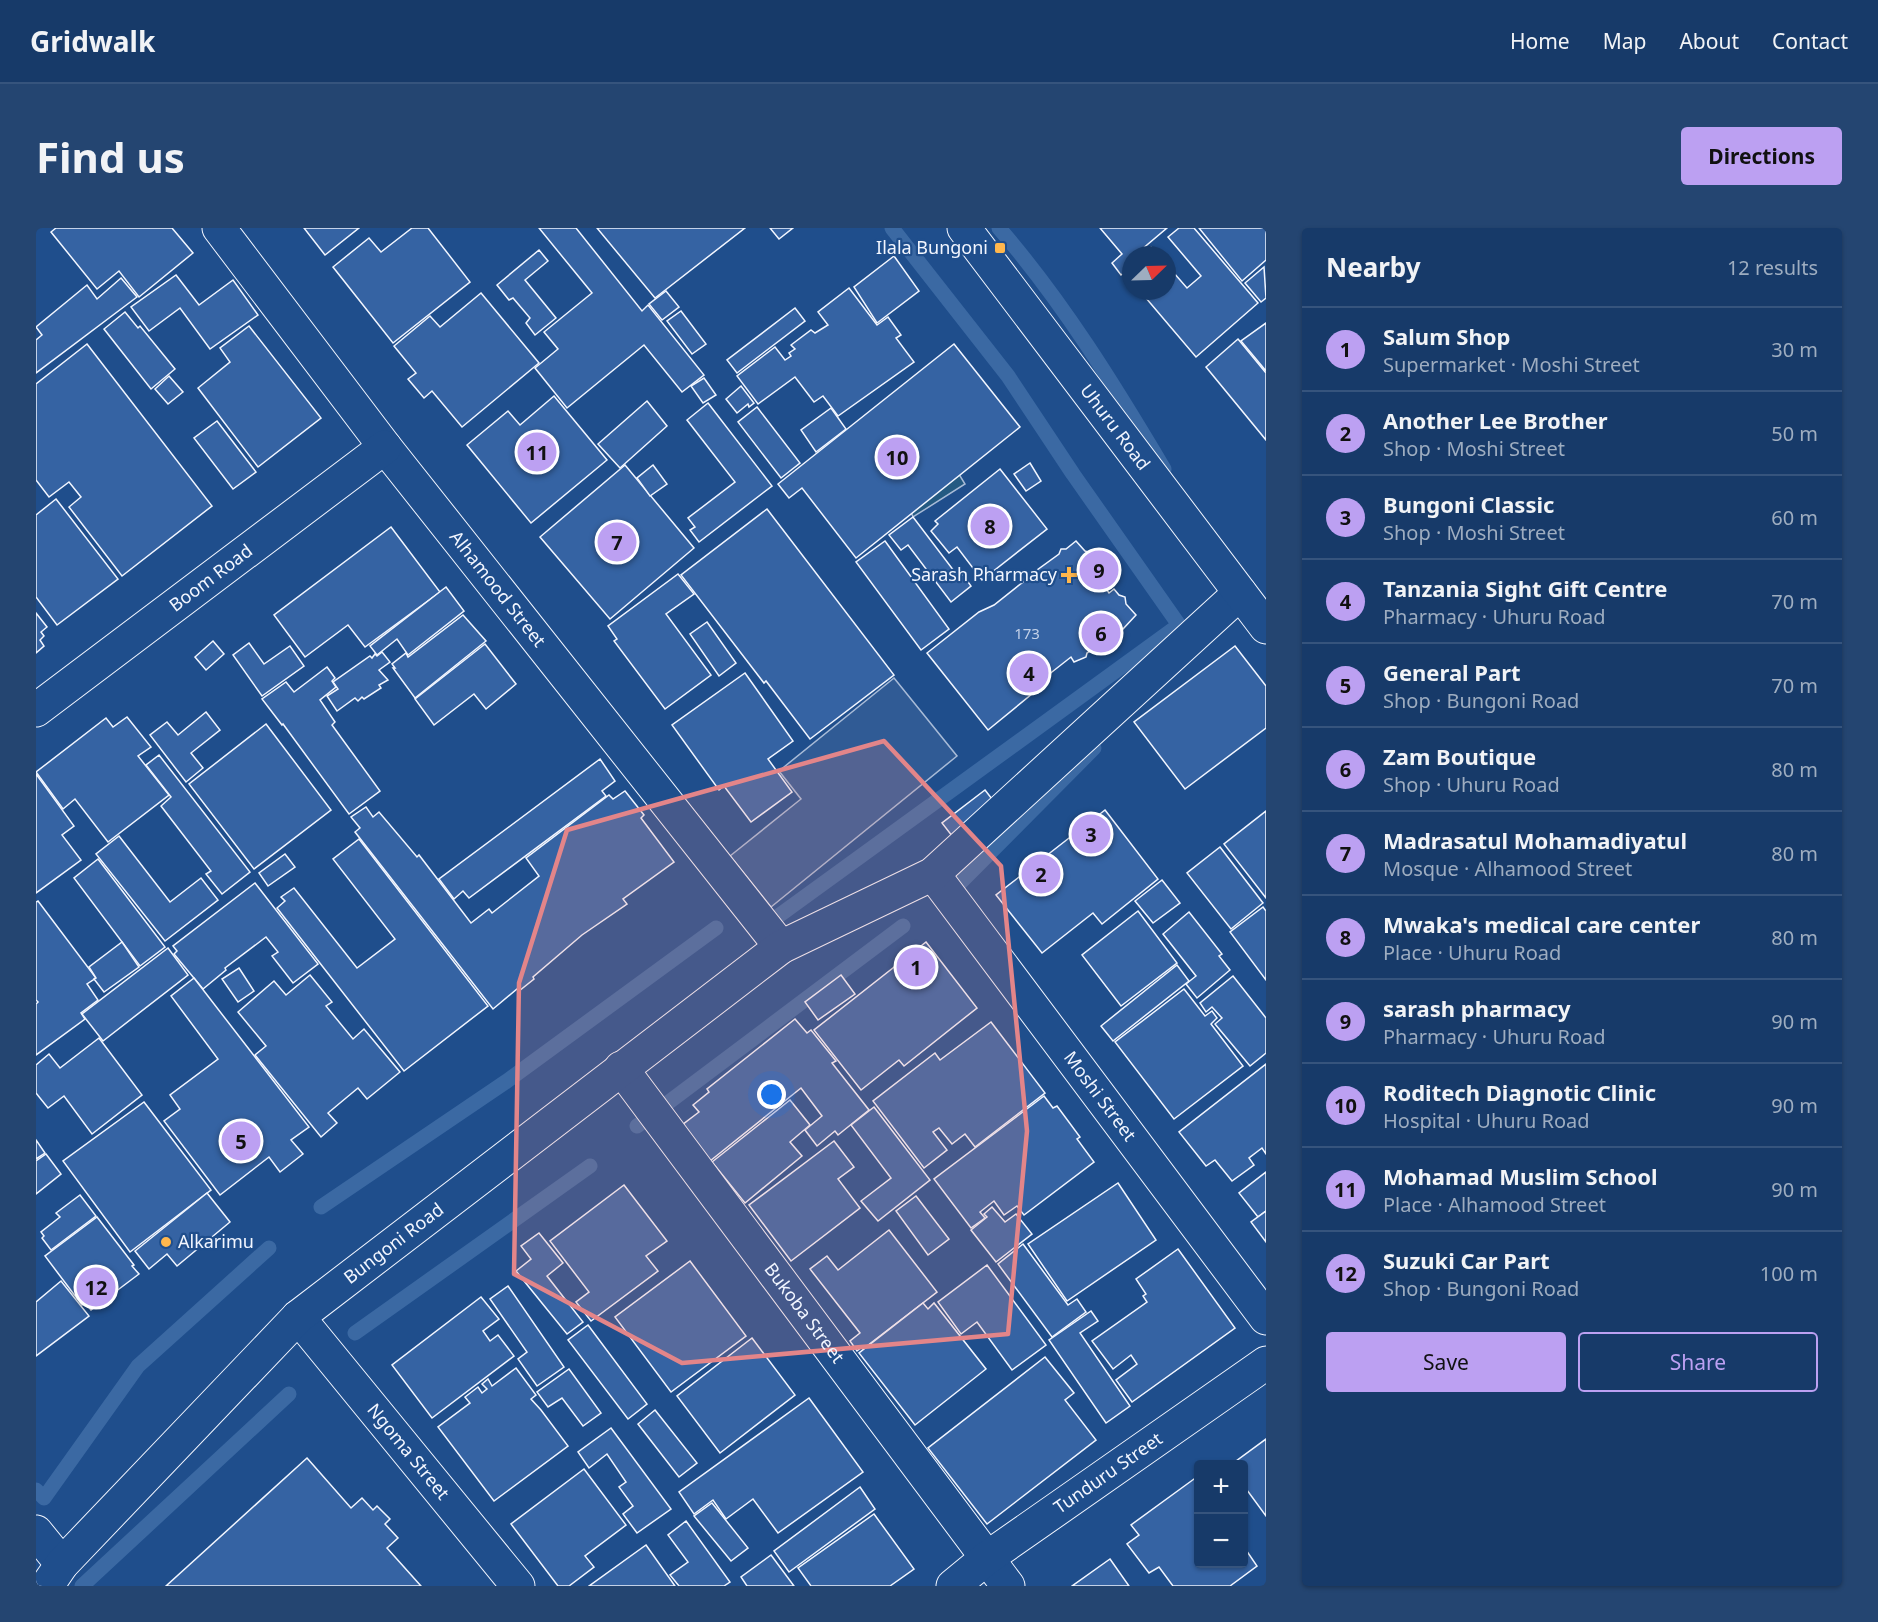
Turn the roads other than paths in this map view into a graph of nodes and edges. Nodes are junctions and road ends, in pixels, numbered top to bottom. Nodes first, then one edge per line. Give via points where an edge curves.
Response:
1 (219, 228) edge
2 (964, 228) edge
3 (385, 447) junction
4 (1240, 593) junction
5 (1266, 627) edge
6 (36, 710) edge
7 (933, 874) junction
8 (781, 947) junction
9 (621, 1068) junction
10 (298, 1317) junction
11 (1266, 1318) edge
12 (1266, 1363) edge
13 (36, 1532) edge
14 (987, 1558) junction
15 (55, 1575) edge
16 (518, 1586) edge
17 (953, 1586) edge
18 (1008, 1586) edge

1 - 3 street, Alhamood Street
2 - 4 street, Uhuru Road
3 - 6 street, Boom Road
3 - 8 street, Alhamood Street
4 - 5 street, Uhuru Road
4 - 7 street, Bungoni Road
7 - 8 street, Bungoni Road
7 - 11 street, Moshi Street
8 - 9 street, Bungoni Road
9 - 10 street, Bungoni Road
9 - 14 street, Bukoba Street
10 - 15 street, Bungoni Road
10 - 16 street, Ngoma Street
12 - 14 street, Tunduru Street
13 - 15 street
14 - 17 street, Tunduru Street
14 - 18 street, Bukoba Street

